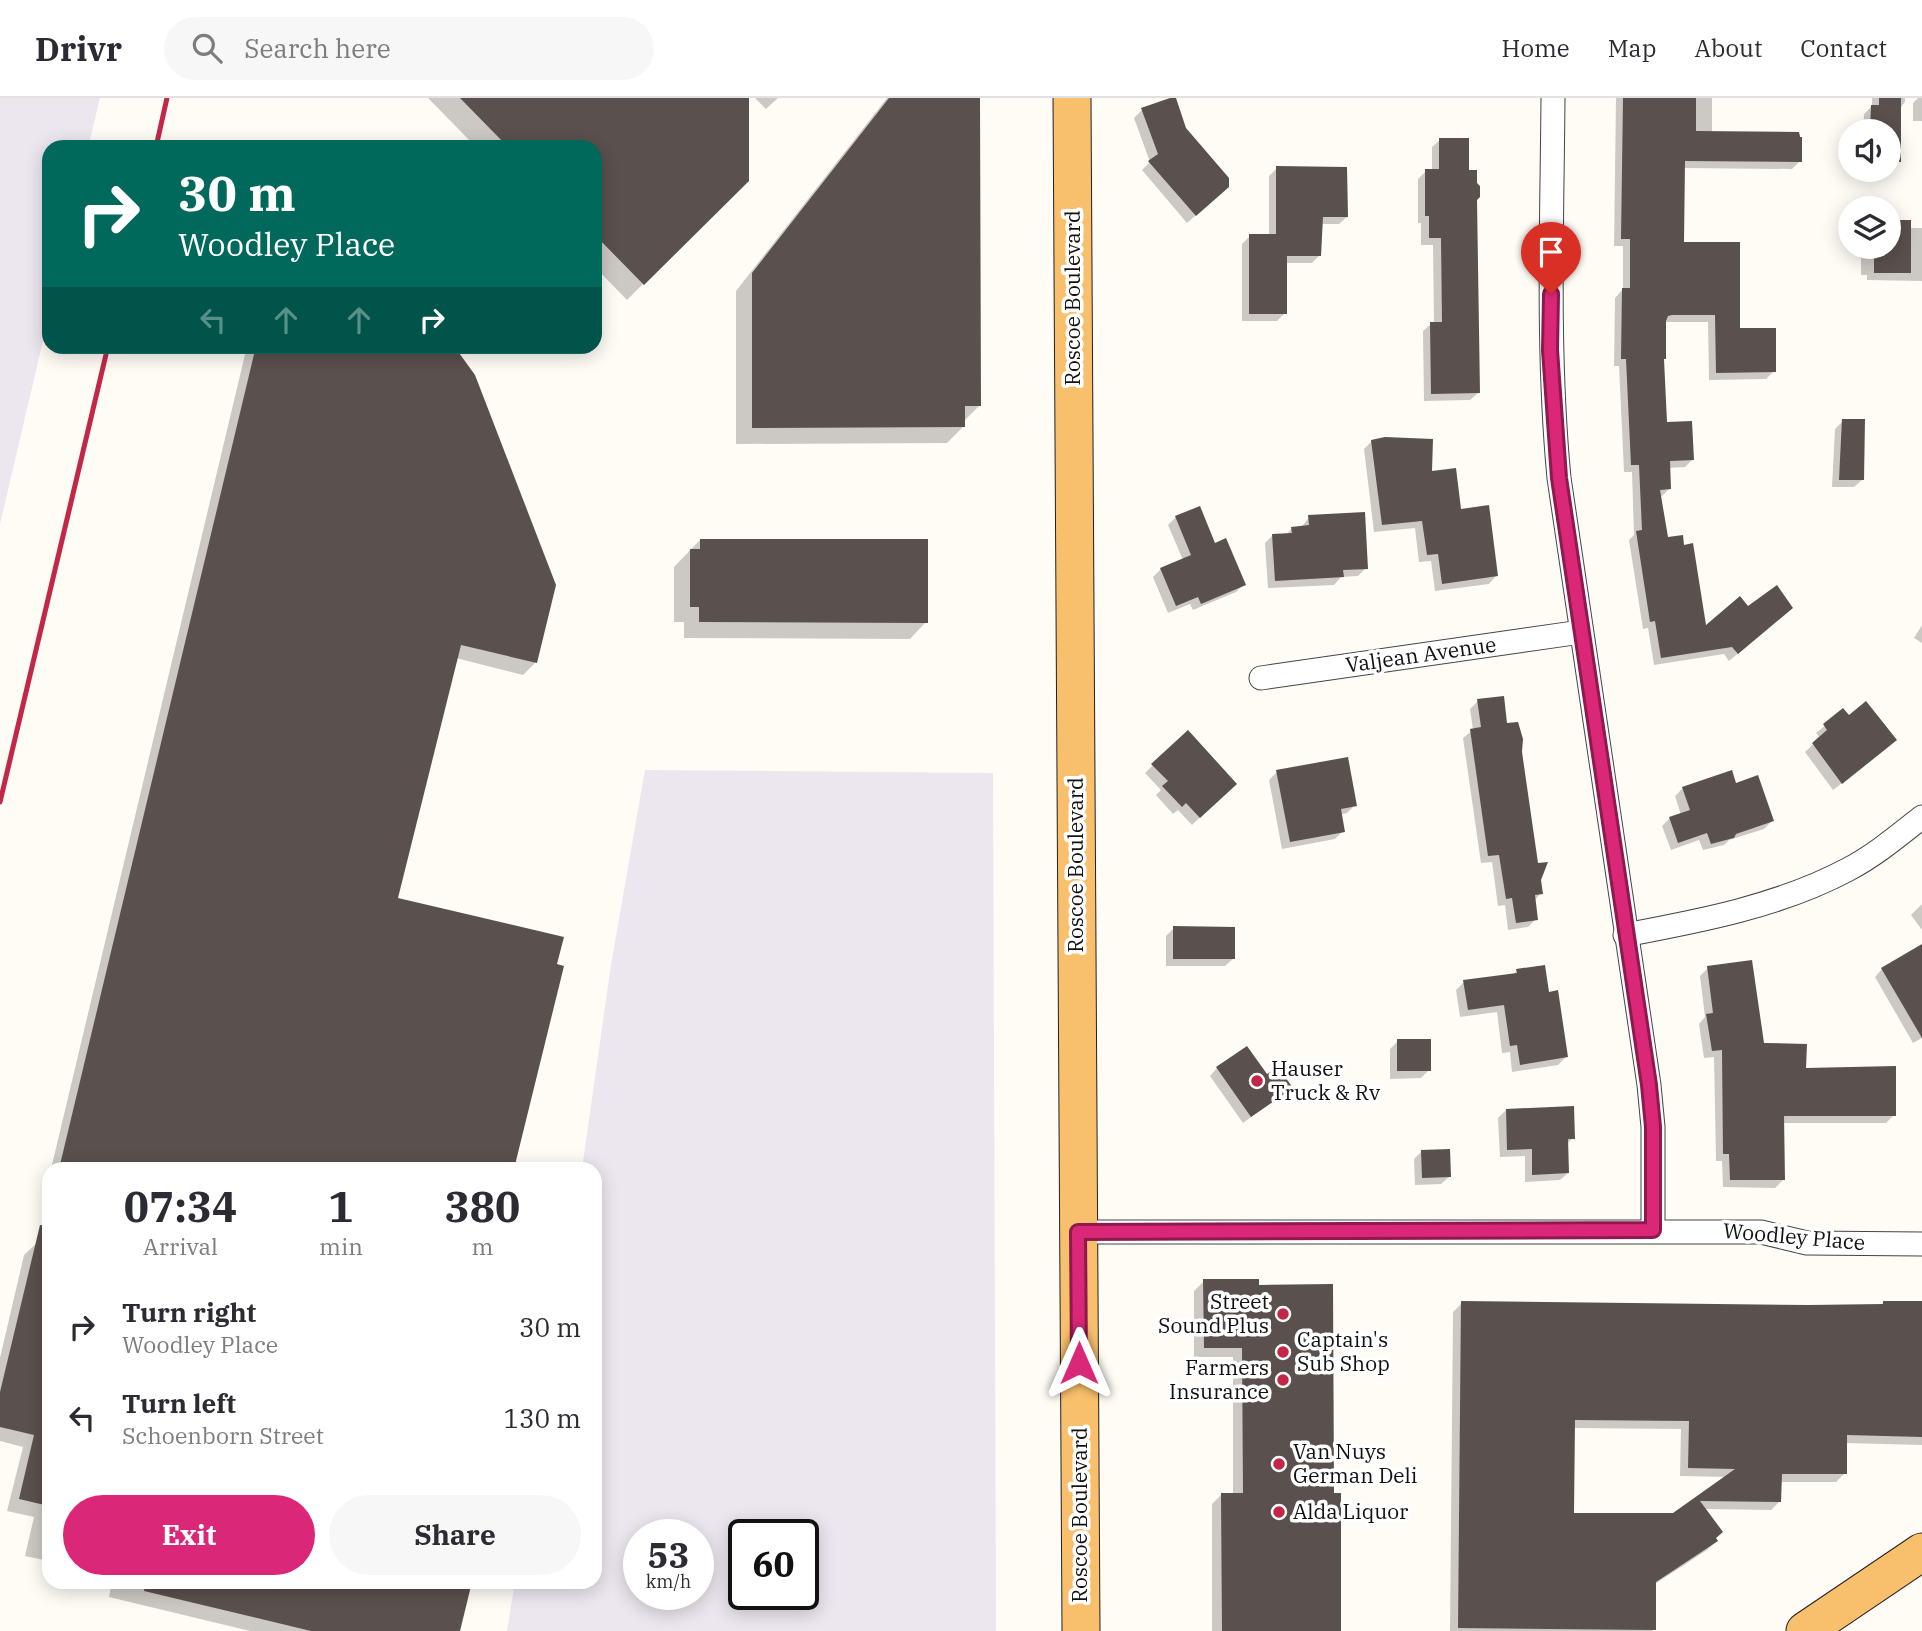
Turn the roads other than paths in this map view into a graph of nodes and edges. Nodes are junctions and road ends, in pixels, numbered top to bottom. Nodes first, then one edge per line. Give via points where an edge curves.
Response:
1 (1072, 98) edge
2 (1553, 98) edge
3 (1581, 632) junction
4 (1261, 678) dead end
5 (1922, 817) edge
6 (1625, 934) junction
7 (1653, 1230) junction
8 (1078, 1232) junction
9 (1922, 1244) edge
10 (1922, 1552) edge
11 (1081, 1631) edge
12 (1805, 1631) edge

1 - 8 main road, Roscoe Boulevard
2 - 3 street via 1553,408
3 - 4 street, Valjean Avenue
3 - 6 street
5 - 6 street via 1848,870 1800,891 1698,921
6 - 7 street via 1653,1127
7 - 8 street, Woodley Place
7 - 9 street, Woodley Place via 1761,1231 1807,1243
8 - 11 main road, Roscoe Boulevard
10 - 12 main road

